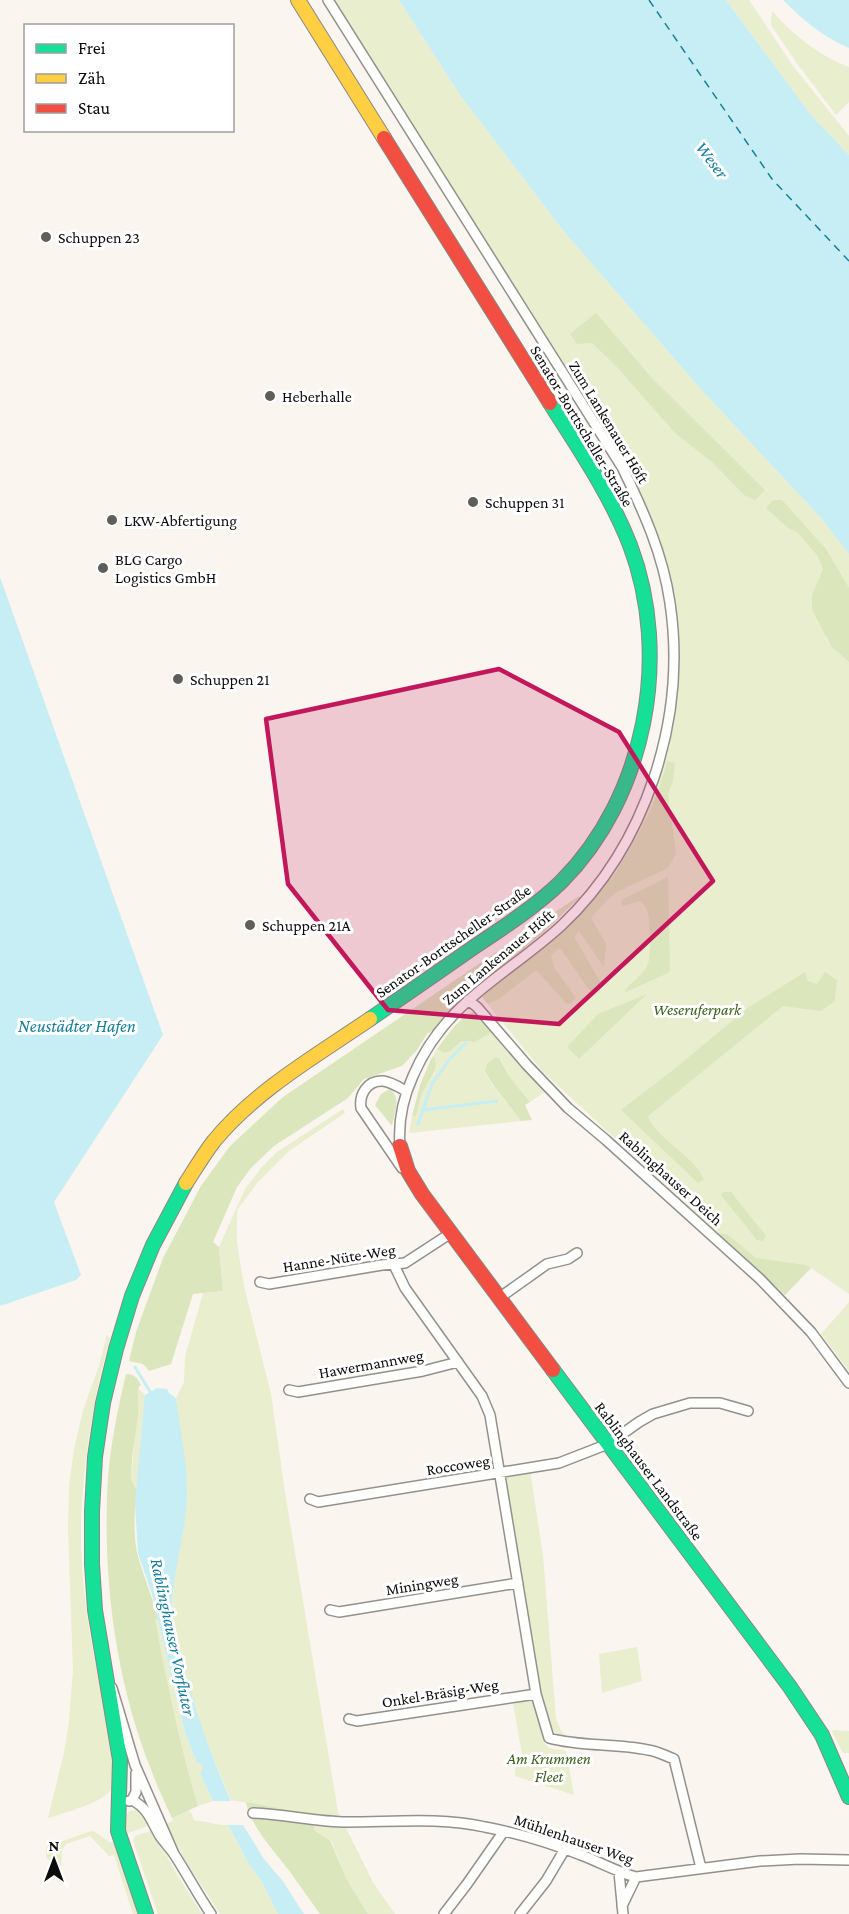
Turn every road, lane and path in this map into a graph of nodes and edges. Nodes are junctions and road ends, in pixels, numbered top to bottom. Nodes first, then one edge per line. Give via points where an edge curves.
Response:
1 (298, 0) edge
2 (328, 0) edge
3 (468, 1000) junction
4 (406, 1091) junction
5 (399, 1146) joint
6 (409, 1173) junction
7 (451, 1233) junction
8 (577, 1253) dead end
9 (394, 1265) junction
10 (260, 1282) dead end
11 (499, 1298) junction
12 (458, 1362) junction
13 (849, 1383) edge
14 (289, 1390) dead end
15 (748, 1411) dead end
16 (608, 1444) junction
17 (500, 1473) junction
18 (310, 1499) dead end
19 (518, 1583) junction
20 (330, 1610) dead end
21 (107, 1674) junction
22 (536, 1694) junction
23 (349, 1719) dead end
24 (135, 1765) junction
25 (849, 1797) edge
26 (125, 1802) junction
27 (253, 1813) dead end
28 (504, 1831) junction
29 (565, 1850) junction
30 (174, 1854) junction
31 (849, 1860) edge
32 (701, 1868) junction
33 (619, 1872) junction
34 (636, 1876) junction
35 (623, 1910) edge
36 (147, 1914) edge
37 (211, 1914) edge
38 (444, 1914) edge
39 (520, 1914) edge

1 - 21 street, Senator-Borttscheller-Straße via 611,503 628,538 644,594 649,682 640,735 619,799 579,862 529,910 268,1089 207,1150 179,1192 127,1311 100,1417 91,1528 94,1603
2 - 3 street, Zum Lankenauer Höft via 621,466 647,519 670,602 674,678 666,733 657,771 627,836 603,877 561,926
3 - 4 street, Zum Lankenauer Höft via 427,1048
3 - 13 street, Rablinghauser Deich via 568,1108 760,1278 811,1332
4 - 5 street, Zum Lankenauer Höft
4 - 6 street, Rablinghauser Landstraße via 381,1081 371,1084 362,1093 361,1108 400,1166
5 - 6 street, Rablinghauser Landstraße
6 - 7 street, Rablinghauser Landstraße
7 - 9 street, Hanne-Nüte-Weg via 405,1263
7 - 11 street, Rablinghauser Landstraße
8 - 11 street via 547,1264
9 - 10 street, Hanne-Nüte-Weg via 269,1284
9 - 12 street via 405,1288
11 - 16 street, Rablinghauser Landstraße
12 - 14 street, Hawermannweg via 298,1392
12 - 17 street via 490,1415
15 - 16 street, Roccoweg via 720,1402 690,1400 653,1414
16 - 17 street, Roccoweg via 559,1463
16 - 25 street, Rablinghauser Landstraße via 790,1687 822,1735
17 - 18 street, Roccoweg via 318,1502
17 - 19 street
19 - 20 street, Miningweg via 339,1612
19 - 22 street
21 - 24 street, Senator-Borttscheller-Straße
21 - 26 street, Senator-Borttscheller-Straße
22 - 23 street, Onkel-Bräsig-Weg via 357,1721
22 - 32 street via 549,1738 650,1750 674,1759
24 - 26 street via 137,1783
24 - 30 street, Senator-Borttscheller-Straße
26 - 30 street, Senator-Borttscheller-Straße via 140,1804 149,1812
26 - 36 street, Senator-Borttscheller-Straße via 118,1830
27 - 28 street, Mühlenhauser Weg via 346,1822 455,1822
28 - 29 street, Mühlenhauser Weg
28 - 38 street
29 - 33 street, Mühlenhauser Weg
29 - 39 street
30 - 37 street, Senator-Borttscheller-Straße
31 - 32 street, Mühlenhauser Weg via 800,1859
32 - 34 street, Mühlenhauser Weg
33 - 34 street, Mühlenhauser Weg
33 - 35 street
34 - 35 street

